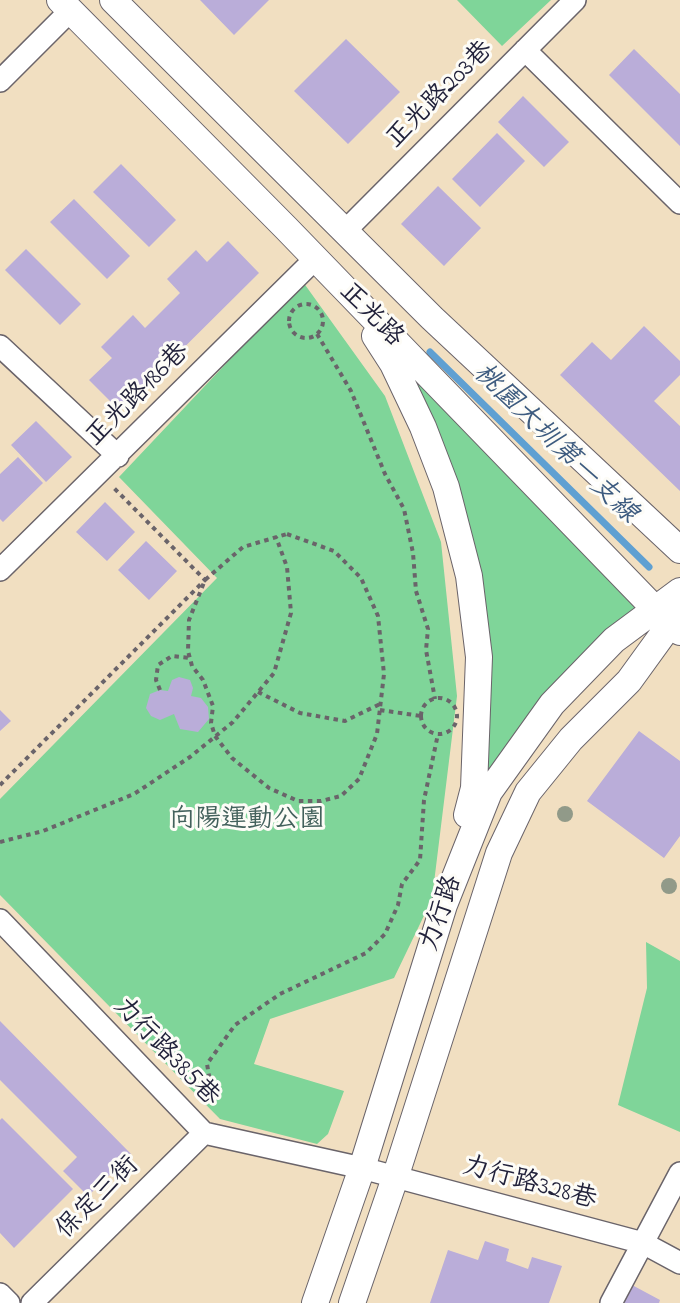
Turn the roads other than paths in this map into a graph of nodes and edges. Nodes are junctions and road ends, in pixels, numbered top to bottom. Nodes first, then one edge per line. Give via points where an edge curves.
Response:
1 (102, 0) edge
2 (113, 0) edge
3 (575, 0) edge
4 (68, 3) edge
5 (525, 50) junction
6 (0, 81) edge
7 (680, 203) edge
8 (345, 231) junction
9 (315, 259) junction
10 (349, 295) junction
11 (0, 346) edge
12 (118, 456) junction
13 (680, 550) edge
14 (0, 570) edge
15 (680, 591) edge
16 (671, 619) edge
17 (444, 905) junction
18 (0, 920) edge
19 (204, 1133) junction
20 (362, 1168) junction
21 (680, 1173) edge
22 (395, 1178) junction
23 (643, 1243) junction
24 (680, 1263) edge
25 (0, 1294) edge
26 (9, 1303) edge
27 (32, 1303) edge
28 (315, 1303) edge
29 (352, 1303) edge
30 (611, 1303) edge

1 - 4 street
2 - 8 street, 正光路
3 - 5 street, 正光路203巷
4 - 6 street
4 - 9 street, 正光路
5 - 7 street
5 - 8 street, 正光路203巷
8 - 13 street, 正光路 via 432,318
9 - 10 street, 正光路
9 - 12 street, 正光路186巷
10 - 16 street, 正光路
10 - 17 street via 393,364 423,427 446,487 469,576 479,657 474,788
11 - 12 street
12 - 14 street, 正光路186巷
15 - 16 street, 力行路
16 - 17 street, 力行路 via 614,640 552,704 489,792
16 - 22 street, 力行路 via 629,681 571,739 528,792 499,853
17 - 20 street, 力行路
18 - 19 street, 力行路385巷
19 - 20 street, 力行路385巷
19 - 27 street, 保定三街
20 - 22 street, 力行路328巷
20 - 28 street, 力行路
21 - 23 street
22 - 23 street, 力行路328巷
22 - 29 street, 力行路
23 - 24 street, 力行路328巷
23 - 30 street
25 - 26 street

